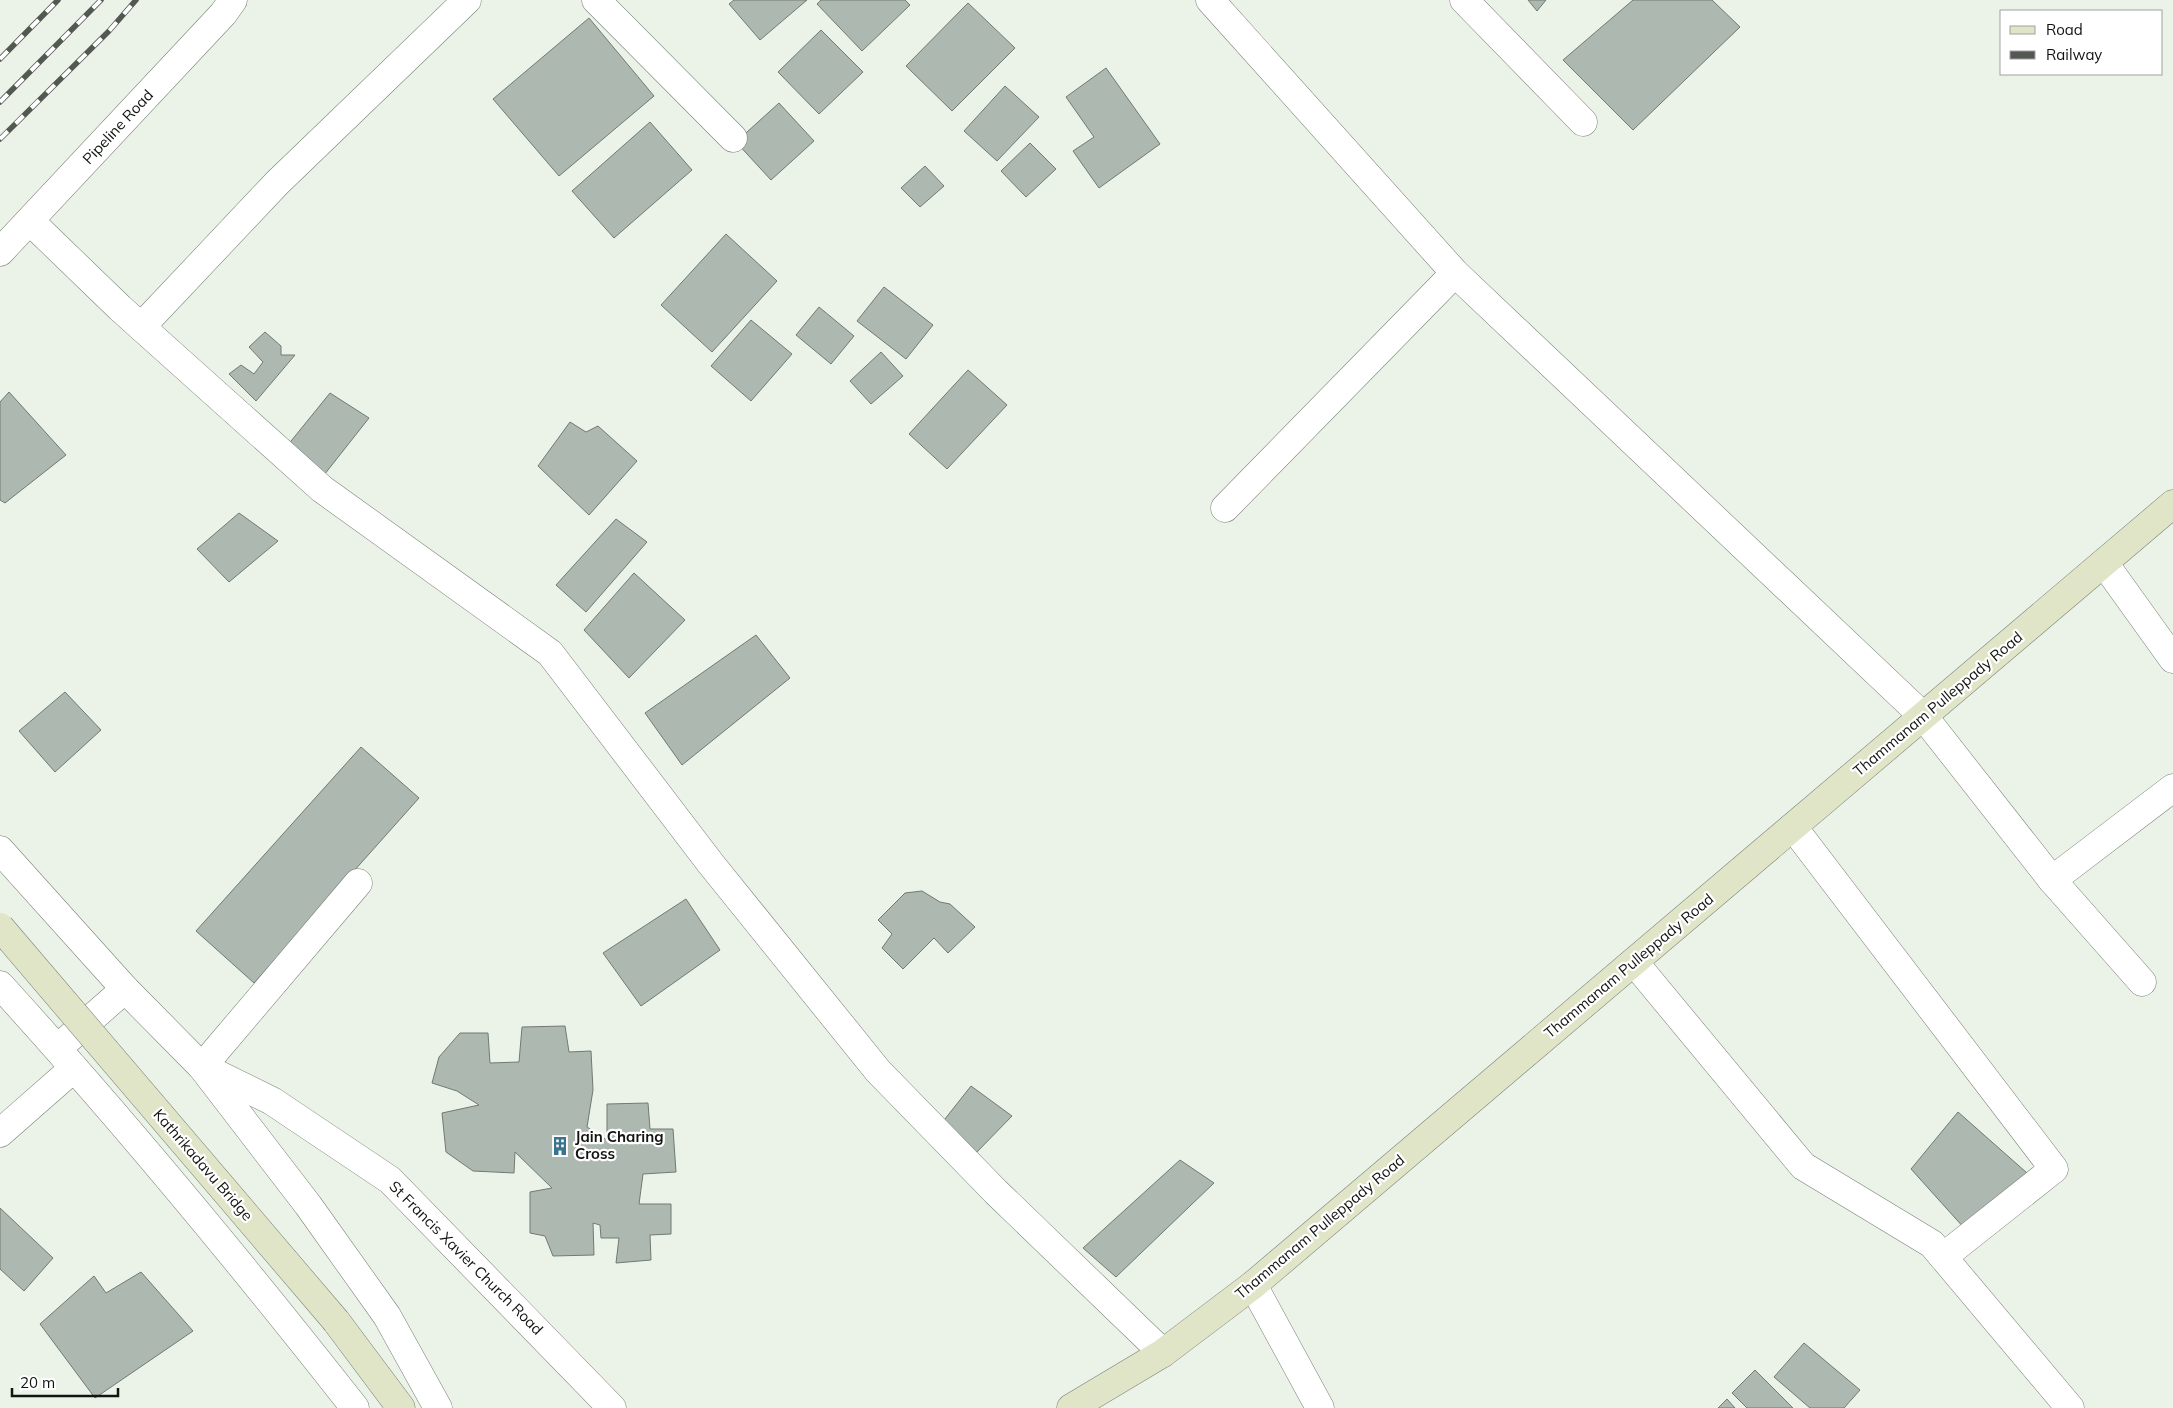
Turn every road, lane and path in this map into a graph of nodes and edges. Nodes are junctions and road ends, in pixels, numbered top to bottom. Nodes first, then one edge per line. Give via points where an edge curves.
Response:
1 (233, 0) edge
2 (467, 0) edge
3 (596, 0) edge
4 (1210, 0) edge
5 (1464, 0) edge
6 (1583, 122) dead end
7 (733, 138) dead end
8 (30, 221) junction
9 (0, 252) edge
10 (1455, 273) junction
11 (141, 327) junction
12 (2173, 504) edge
13 (1225, 508) dead end
14 (2104, 563) junction
15 (2173, 659) edge
16 (1924, 717) junction
17 (2173, 788) edge
18 (1793, 827) junction
19 (0, 850) edge
20 (2052, 880) junction
21 (358, 883) dead end
22 (0, 927) edge
23 (1634, 962) junction
24 (2142, 982) dead end
25 (0, 985) edge
26 (126, 989) junction
27 (66, 1058) junction
28 (202, 1066) junction
29 (0, 1133) edge
30 (1943, 1257) junction
31 (1253, 1285) junction
32 (1163, 1353) junction
33 (355, 1408) edge
34 (401, 1408) edge
35 (438, 1408) edge
36 (612, 1408) edge
37 (1071, 1408) edge
38 (1320, 1408) edge
39 (2070, 1408) edge

1 - 8 street, Pipeline Road
2 - 11 street via 276,183
3 - 7 street
4 - 10 street
5 - 6 street
8 - 9 street, Pipeline Road
8 - 11 street
10 - 13 street
10 - 16 street
11 - 32 street via 322,489 550,653 712,864 878,1071 996,1192
12 - 14 main road, Thammanam Pulleppady Road
14 - 15 street
14 - 16 main road, Thammanam Pulleppady Road
16 - 18 main road, Thammanam Pulleppady Road
16 - 20 street
17 - 20 street
18 - 23 main road, Thammanam Pulleppady Road
18 - 30 street via 2054,1169
19 - 26 street
20 - 24 street
21 - 28 street
22 - 34 main road, Kathrikadavu Bridge, bridge via 336,1320
23 - 30 street via 1803,1166 1932,1244
23 - 31 main road, Thammanam Pulleppady Road
25 - 27 street
26 - 27 street
26 - 28 street
27 - 29 street
27 - 33 street via 246,1270
28 - 35 street via 387,1316
28 - 36 street, St Francis Xavier Church Road via 272,1100 390,1180
30 - 39 street
31 - 32 main road, Thammanam Pulleppady Road
31 - 38 street
32 - 37 main road, Thammanam Pulleppady Road

